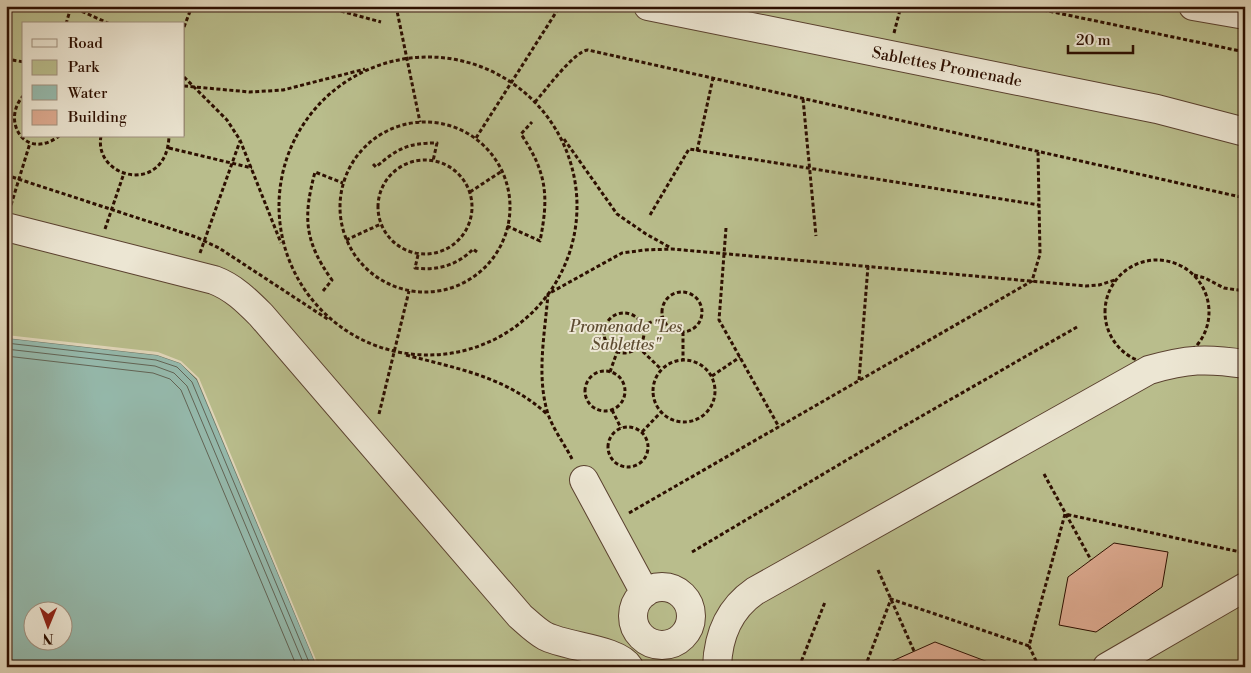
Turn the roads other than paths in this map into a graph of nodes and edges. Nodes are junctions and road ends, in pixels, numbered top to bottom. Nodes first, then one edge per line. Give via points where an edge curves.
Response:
1 (648, 6) edge
2 (1193, 6) edge
3 (1245, 15) edge
4 (1245, 132) edge
5 (8, 219) edge
6 (1245, 364) edge
7 (584, 480) road end
8 (1245, 587) edge
9 (645, 593) junction
10 (689, 626) junction
11 (722, 631) junction
12 (629, 667) edge
13 (717, 667) edge
14 (1107, 667) edge

1 - 4 street, Sablettes Promenade via 1156,109
2 - 3 street
5 - 12 street via 98,251 225,284 248,301 520,616 544,636 612,655
6 - 11 street via 1182,361 1149,370 755,590 736,607
7 - 9 street
8 - 14 street
9 - 10 street via 666,587 685,597 690,607
9 - 10 street via 634,610 637,630 644,638 664,645 672,643 686,633
10 - 11 street
11 - 13 street

